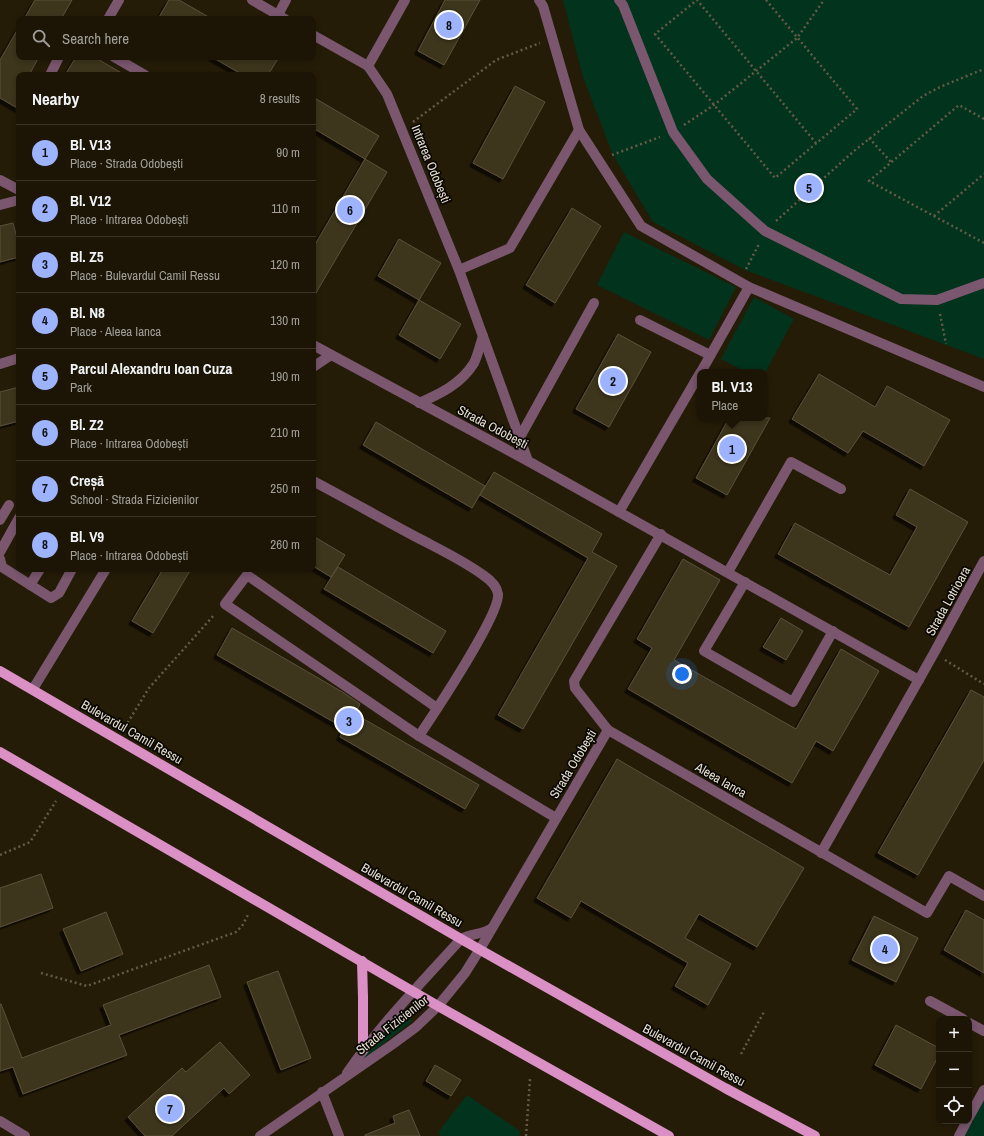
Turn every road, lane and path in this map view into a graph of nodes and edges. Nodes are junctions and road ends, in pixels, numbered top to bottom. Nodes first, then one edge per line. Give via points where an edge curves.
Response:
1 (120, 0) edge
2 (252, 0) edge
3 (286, 0) edge
4 (405, 0) edge
5 (539, 0) edge
6 (619, 0) edge
7 (766, 0) edge
8 (824, 0) edge
9 (110, 16) edge
10 (280, 16) edge
11 (282, 16) edge
12 (316, 37) edge
13 (552, 38) junction
14 (797, 38) junction
15 (58, 60) edge
16 (119, 60) edge
17 (368, 66) junction
18 (984, 69) edge
19 (756, 71) junction
20 (52, 72) edge
21 (140, 72) edge
22 (714, 105) junction
23 (984, 119) edge
24 (403, 130) junction
25 (579, 130) junction
26 (673, 132) junction
27 (869, 138) junction
28 (816, 143) junction
29 (891, 162) junction
30 (600, 163) junction
31 (984, 174) edge
32 (0, 180) edge
33 (16, 188) edge
34 (16, 201) edge
35 (0, 205) edge
36 (934, 216) junction
37 (765, 231) junction
38 (984, 243) edge
39 (459, 270) junction
40 (984, 283) edge
41 (749, 288) junction
42 (937, 300) junction
43 (594, 303) dead end
44 (640, 320) dead end
45 (483, 336) junction
46 (946, 344) dead end
47 (316, 347) edge
48 (331, 355) junction
49 (710, 355) junction
50 (16, 359) edge
51 (0, 364) edge
52 (316, 365) edge
53 (702, 369) edge
54 (697, 377) edge
55 (984, 387) edge
56 (419, 403) junction
57 (520, 436) junction
58 (528, 460) junction
59 (316, 483) edge
60 (841, 489) dead end
61 (9, 505) dead end
62 (619, 512) junction
63 (0, 520) edge
64 (16, 523) edge
65 (661, 534) junction
66 (0, 552) edge
67 (0, 559) edge
68 (984, 561) edge
69 (38, 572) edge
70 (70, 572) edge
71 (104, 572) edge
72 (728, 572) junction
73 (745, 582) junction
74 (30, 585) junction
75 (225, 604) junction
76 (833, 632) junction
77 (934, 653) junction
78 (0, 670) edge
79 (919, 680) junction
80 (984, 684) edge
81 (33, 689) junction
82 (437, 708) junction
83 (608, 730) junction
84 (419, 736) junction
85 (118, 739) junction
86 (0, 752) edge
87 (64, 788) junction
88 (556, 818) junction
89 (821, 853) junction
90 (0, 855) edge
91 (984, 896) edge
92 (257, 900) junction
93 (492, 928) junction
94 (461, 939) junction
95 (480, 949) junction
96 (362, 961) junction
97 (41, 973) dead end
98 (413, 991) junction
99 (930, 1001) dead end
100 (438, 1006) junction
101 (765, 1010) dead end
102 (958, 1016) edge
103 (972, 1024) edge
104 (984, 1031) edge
105 (363, 1050) junction
106 (741, 1054) dead end
107 (343, 1078) junction
108 (530, 1078) dead end
109 (984, 1090) edge
110 (322, 1092) junction
111 (972, 1112) edge
112 (0, 1121) edge
113 (965, 1124) edge
114 (25, 1136) edge
115 (260, 1136) edge
116 (339, 1136) edge
117 (526, 1136) edge
118 (669, 1136) edge
119 (815, 1136) edge
120 (959, 1136) edge

1 - 9 street
2 - 10 street
3 - 11 street
4 - 17 street
5 - 13 street
6 - 26 street
7 - 14 path
8 - 14 path
12 - 17 street, Intrarea Odobești
13 - 24 path via 496,60
13 - 25 street
14 - 19 path
14 - 28 path via 857,109
15 - 20 street
16 - 21 street
17 - 24 street, Intrarea Odobești via 387,94
18 - 27 path via 923,96
19 - 22 path
19 - 22 path via 697,0 655,34
19 - 28 path
22 - 26 path
22 - 28 path via 775,178
23 - 29 path via 959,105
24 - 39 street, Intrarea Odobești
25 - 30 street
25 - 39 street via 510,248
26 - 30 path
26 - 37 street via 707,179
27 - 29 path
27 - 37 path
29 - 36 path via 869,180
30 - 41 street via 641,226
31 - 36 path
32 - 33 street
34 - 35 street
36 - 38 path
37 - 41 path via 746,270
37 - 42 street via 901,299
39 - 45 street, Intrarea Odobești
40 - 42 street
41 - 49 street
41 - 55 street
42 - 46 path
43 - 57 street
44 - 49 street
45 - 56 street via 474,362 462,379 441,394
45 - 57 street, Intrarea Odobești
47 - 48 street, Strada Odobești
48 - 52 street
48 - 56 street, Strada Odobești
49 - 53 street
50 - 51 street
54 - 62 street
56 - 58 street, Strada Odobești
57 - 58 street, Intrarea Odobești
58 - 62 street, Strada Odobești
59 - 82 street via 457,559 493,583 498,594 488,624
60 - 72 street via 791,462
61 - 63 street
62 - 65 street, Strada Odobești
64 - 66 street
65 - 72 street, Strada Odobești
65 - 83 street, Strada Odobești via 574,681 575,688
67 - 74 street via 2,567
68 - 77 street, Strada Lotrioara
69 - 74 street
70 - 74 street via 59,593 51,598
71 - 81 street
72 - 73 street, Strada Odobești
73 - 76 street, Strada Odobești
73 - 76 street via 704,651 793,702
75 - 82 street via 247,575
75 - 84 street
75 - 85 path via 149,688
76 - 79 street, Strada Odobești
77 - 79 street
77 - 80 path
78 - 81 main road, Bulevardul Camil Ressu
79 - 89 street
81 - 85 main road, Bulevardul Camil Ressu
82 - 84 street
83 - 88 street, Strada Odobești
83 - 89 street, Aleea Ianca
84 - 88 street
85 - 94 main road, Bulevardul Camil Ressu
86 - 87 main road
87 - 90 path via 30,842
87 - 92 main road
88 - 93 street, Strada Odobești
89 - 91 street, Aleea Ianca via 927,913 949,876
92 - 96 main road
92 - 97 path via 236,932 87,986
93 - 94 street
93 - 95 street, Strada Odobești
94 - 95 main road, Bulevardul Camil Ressu
94 - 98 street, Strada Fizicienilor
95 - 100 street, Strada Fizicienilor via 465,973
95 - 119 main road, Bulevardul Camil Ressu
96 - 98 main road
96 - 105 main road
98 - 100 main road
98 - 105 street, Strada Fizicienilor
99 - 102 street
100 - 107 street, Strada Fizicienilor via 416,1027
100 - 118 main road
101 - 106 path
103 - 104 street
105 - 107 street, Strada Fizicienilor
107 - 110 street, Strada Fizicienilor
108 - 117 path
109 - 111 street
110 - 115 street, Strada Fizicienilor
110 - 116 street
112 - 114 street
113 - 120 street

